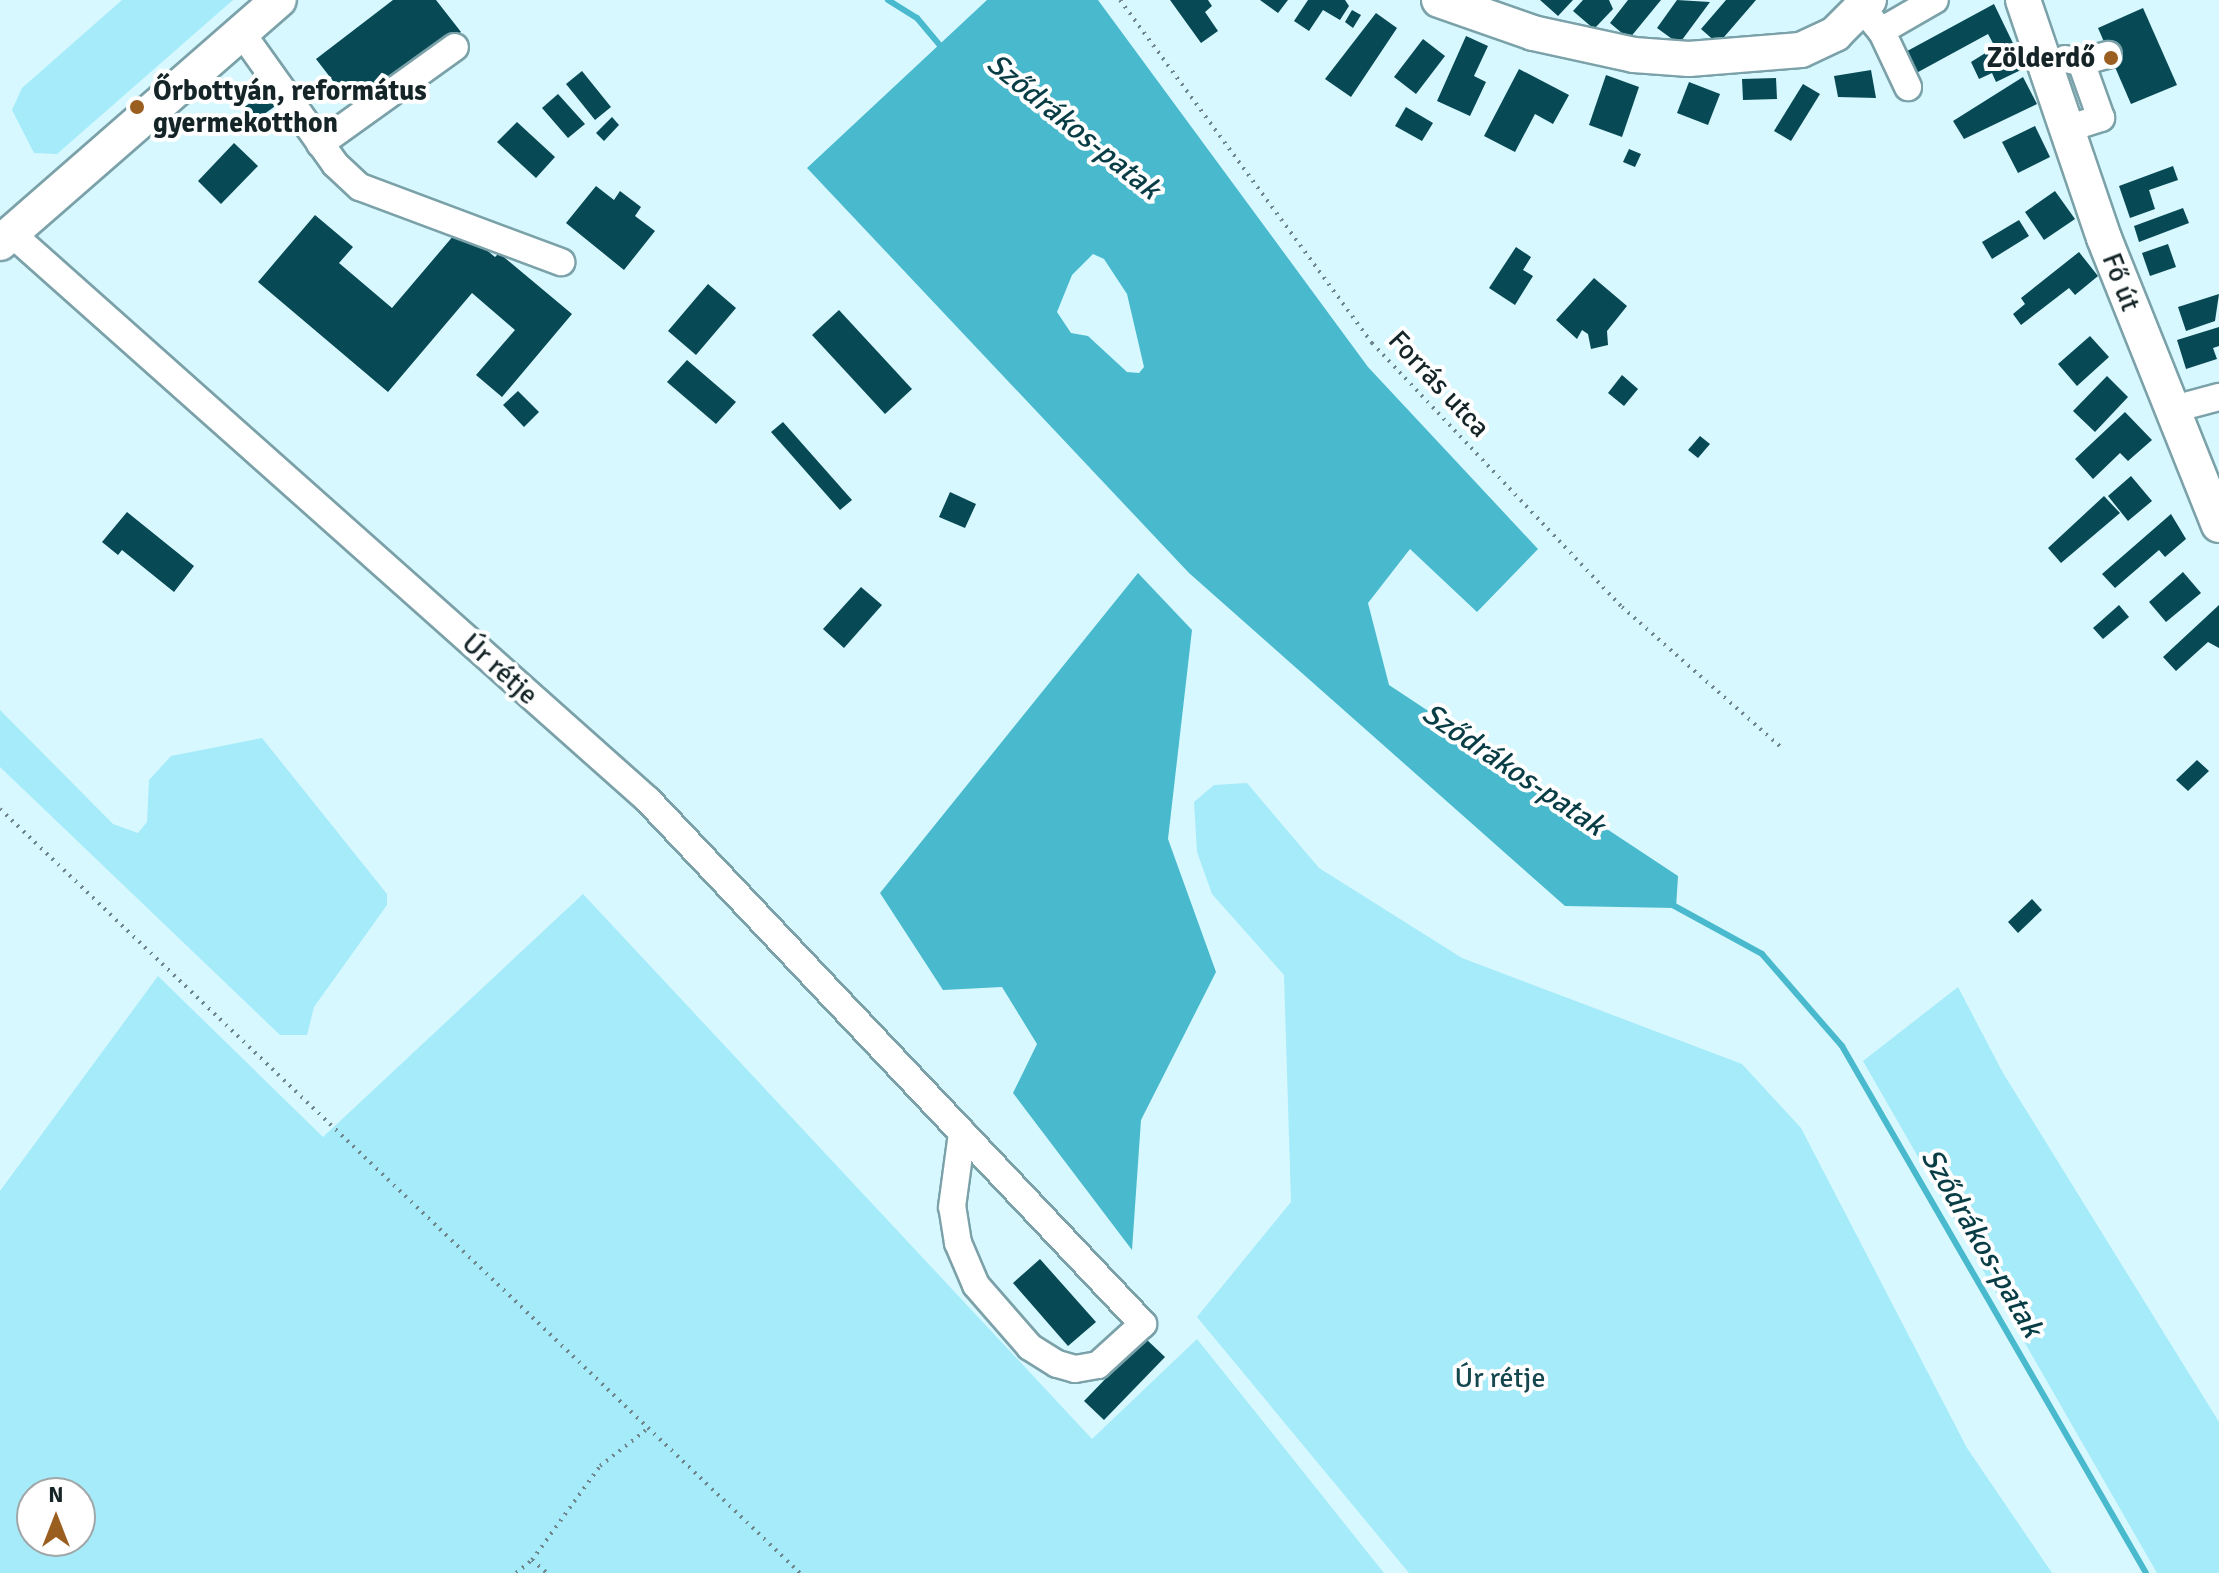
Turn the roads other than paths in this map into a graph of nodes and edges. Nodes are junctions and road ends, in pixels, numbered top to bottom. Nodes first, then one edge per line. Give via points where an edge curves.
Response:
1 (279, 0) edge
2 (1439, 0) edge
3 (1935, 0) edge
4 (2023, 0) edge
5 (1870, 13) edge
6 (241, 32) junction
7 (2040, 32) edge
8 (455, 47) dead end
9 (2108, 55) dead end
10 (2081, 62) junction
11 (1908, 87) dead end
12 (2067, 129) junction
13 (320, 144) junction
14 (5, 238) edge
15 (561, 262) dead end
16 (2219, 397) edge
17 (2170, 410) junction
18 (2219, 525) edge
19 (962, 1133) junction

1 - 6 main road
2 - 5 main road via 1533,33 1634,55 1689,59 1801,50
3 - 5 street
4 - 7 main road, Fő út
5 - 11 street
6 - 13 street
6 - 14 main road
7 - 10 street
7 - 12 main road, Fő út
8 - 13 street
9 - 10 street
10 - 12 street via 2101,118
12 - 17 main road, Fő út
13 - 15 street via 360,187
14 - 19 street, Úr rétje via 648,800
16 - 17 street
17 - 18 main road, Fő út
19 - 19 street, Úr rétje via 1143,1324 1098,1365 1075,1369 1030,1347 976,1285 958,1243 952,1207

